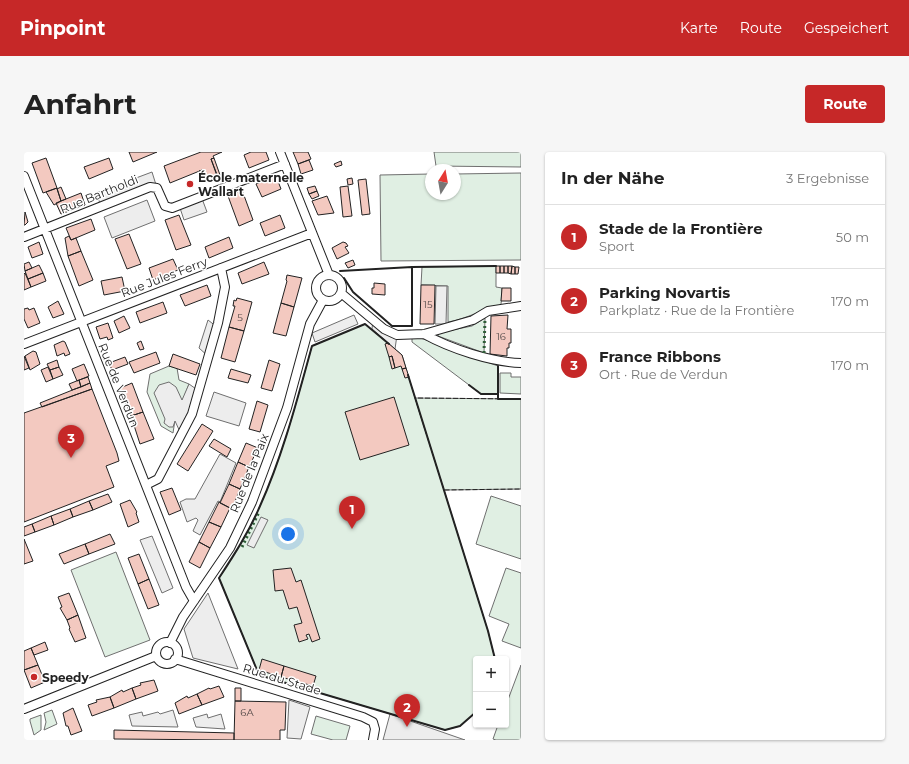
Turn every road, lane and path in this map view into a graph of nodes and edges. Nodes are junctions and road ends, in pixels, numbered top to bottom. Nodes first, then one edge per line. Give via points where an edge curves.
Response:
1 (280, 152) edge
2 (285, 164) junction
3 (24, 176) edge
4 (44, 229) junction
5 (312, 233) junction
6 (24, 237) edge
7 (221, 268) junction
8 (329, 275) junction
9 (341, 293) junction
10 (323, 300) junction
11 (521, 306) edge
12 (80, 322) junction
13 (424, 334) junction
14 (24, 344) edge
15 (521, 363) edge
16 (146, 485) junction
17 (194, 601) junction
18 (170, 643) junction
19 (156, 656) junction
20 (175, 659) junction
21 (24, 709) edge
22 (373, 740) edge

1 - 2 street
2 - 4 street, Rue Bartholdi via 172,208 165,206 157,188 150,187
2 - 5 street
3 - 4 street, Rue de Verdun
4 - 6 street, Rue Bartholdi
4 - 12 street, Rue de Verdun
5 - 7 street, Rue Jules Ferry
5 - 8 street
7 - 12 street, Rue Jules Ferry
7 - 16 street via 225,287 218,323 192,414 158,479
8 - 9 street via 340,281
8 - 10 street via 321,278 316,285 317,294
9 - 10 street via 331,301
9 - 13 street via 384,328 397,335
10 - 17 street, Rue de la Paix via 310,324 287,408 252,502 230,548
11 - 13 street via 488,312 473,320
12 - 14 street, Rue Jules Ferry
12 - 16 street, Rue de Verdun
13 - 15 street via 501,362
16 - 17 street, Rue de Verdun via 186,587
17 - 18 street, Rue de la Paix
18 - 19 street via 159,645
18 - 20 street via 176,648
19 - 20 street via 166,664
19 - 21 street
20 - 22 street, Rue du Stade via 363,717 373,722

